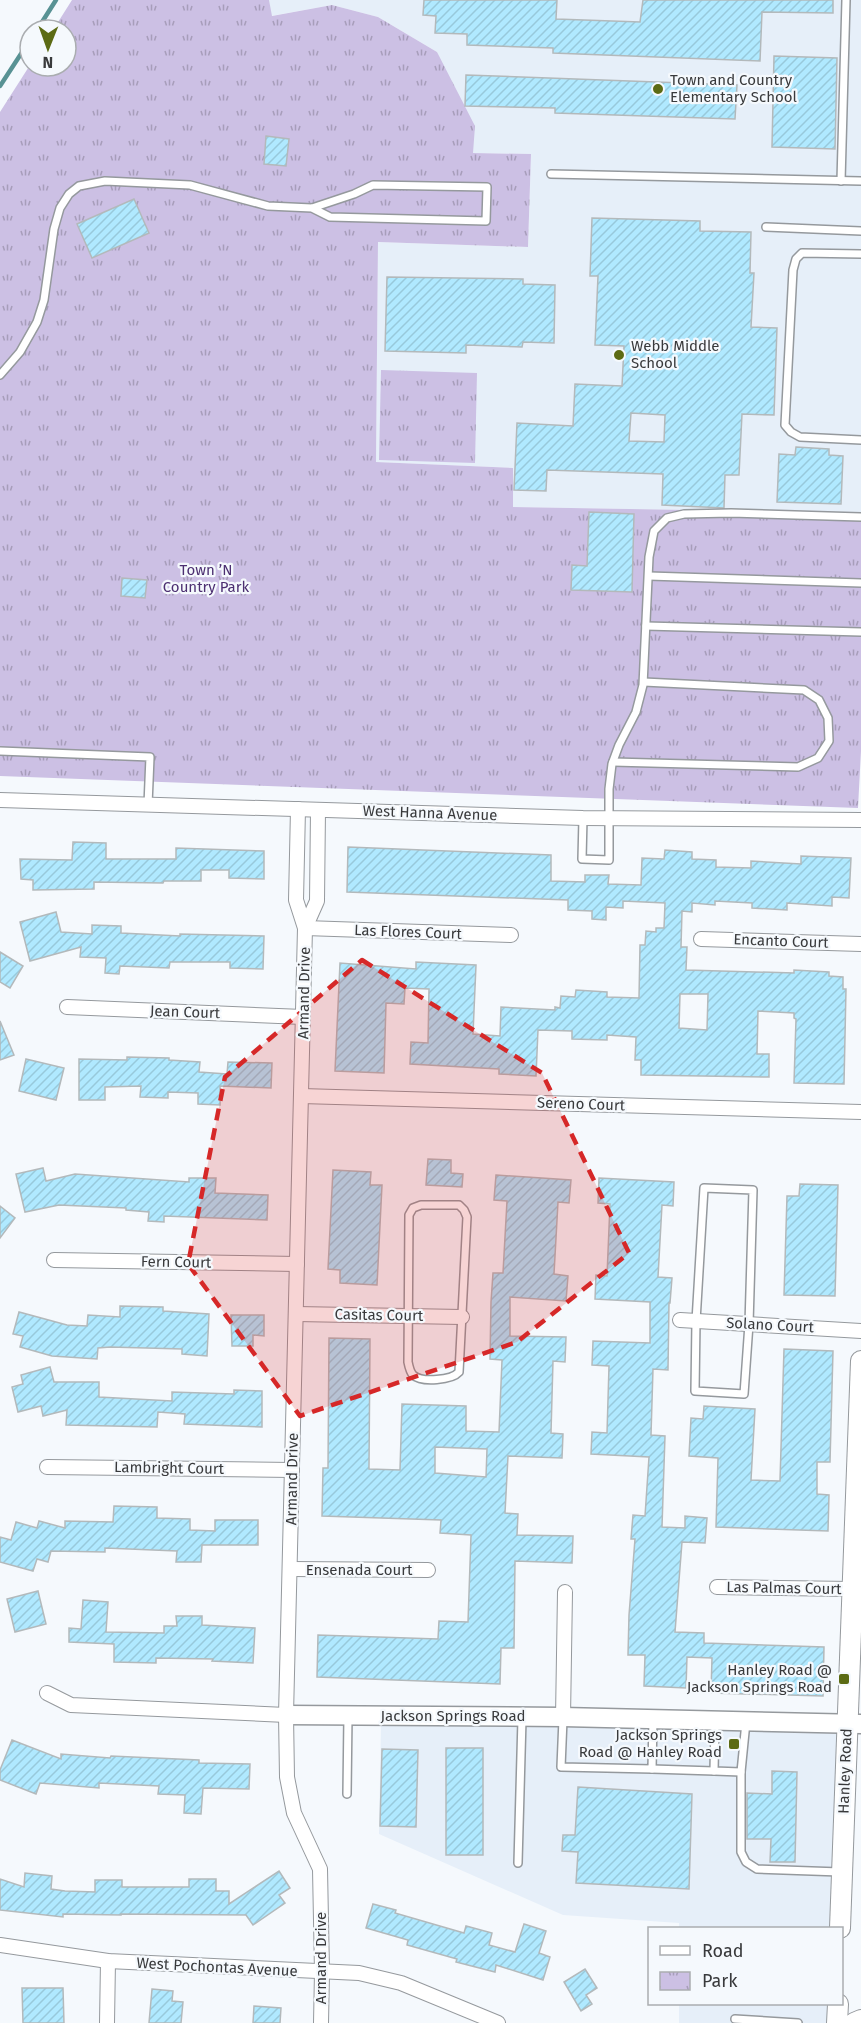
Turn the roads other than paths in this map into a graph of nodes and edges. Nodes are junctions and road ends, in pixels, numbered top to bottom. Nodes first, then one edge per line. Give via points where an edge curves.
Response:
1 (846, 0) edge
2 (551, 174) dead end
3 (841, 181) junction
4 (861, 181) edge
5 (312, 208) junction
6 (766, 227) dead end
7 (861, 231) edge
8 (861, 254) edge
9 (0, 375) edge
10 (861, 440) edge
11 (861, 517) edge
12 (648, 576) junction
13 (861, 583) edge
14 (645, 626) junction
15 (861, 632) edge
16 (644, 682) junction
17 (0, 751) edge
18 (613, 762) junction
19 (0, 800) edge
20 (148, 805) junction
21 (298, 809) junction
22 (318, 810) junction
23 (583, 818) junction
24 (610, 818) junction
25 (861, 820) edge
26 (305, 928) junction
27 (511, 936) dead end
28 (701, 939) dead end
29 (861, 944) edge
30 (67, 1007) dead end
31 (303, 1017) junction
32 (301, 1096) junction
33 (861, 1112) edge
34 (54, 1260) dead end
35 (297, 1264) junction
36 (296, 1314) junction
37 (408, 1315) junction
38 (462, 1317) junction
39 (680, 1320) dead end
40 (696, 1321) junction
41 (749, 1324) junction
42 (861, 1331) edge
43 (861, 1361) edge
44 (47, 1467) dead end
45 (292, 1470) junction
46 (291, 1569) junction
47 (428, 1570) dead end
48 (717, 1587) dead end
49 (852, 1589) junction
50 (565, 1592) dead end
51 (47, 1694) dead end
52 (286, 1715) junction
53 (348, 1716) junction
54 (522, 1716) junction
55 (563, 1717) junction
56 (653, 1719) junction
57 (715, 1721) junction
58 (746, 1722) junction
59 (854, 1724) edge
60 (652, 1769) junction
61 (714, 1771) junction
62 (741, 1772) junction
63 (347, 1794) dead end
64 (518, 1863) dead end
65 (842, 1872) junction
66 (840, 1927) edge
67 (0, 1945) edge
68 (108, 1961) junction
69 (322, 1972) junction
70 (838, 2005) edge
71 (735, 2019) dead end
72 (861, 2020) edge
73 (107, 2023) edge
74 (321, 2023) edge
75 (498, 2023) edge
76 (798, 2023) edge
77 (837, 2023) edge
78 (854, 2023) edge

1 - 3 lane
2 - 3 lane
3 - 4 lane
5 - 5 lane via 330,217 486,221 487,187 373,185
5 - 9 lane via 268,206 190,185 105,182 79,186 60,208 37,322 20,352
6 - 7 lane
8 - 10 lane via 802,253 796,259 785,424 800,437
11 - 12 lane via 731,513 667,518 654,531
12 - 13 lane
12 - 14 lane
14 - 15 lane
14 - 16 lane
16 - 18 lane via 636,712
16 - 18 lane via 804,690 819,700 828,718 829,741 818,758 798,767
17 - 20 lane via 150,757
18 - 24 lane
19 - 20 street, West Hanna Avenue
20 - 21 street, West Hanna Avenue
21 - 22 street, West Hanna Avenue
21 - 26 street, Armand Drive via 296,900
22 - 23 street, West Hanna Avenue
22 - 26 street, Armand Drive via 317,901
23 - 24 street, West Hanna Avenue
23 - 24 lane via 582,859 609,860
24 - 25 street, West Hanna Avenue
26 - 27 street, Las Flores Court
26 - 31 street, Armand Drive
28 - 29 street, Encanto Court
30 - 31 street, Jean Court
31 - 32 street, Armand Drive
32 - 33 street, Sereno Court
32 - 35 street, Armand Drive
34 - 35 street, Fern Court
35 - 36 street, Armand Drive
36 - 37 street, Casitas Court
36 - 45 street, Armand Drive
37 - 38 street, Casitas Court
37 - 38 lane via 408,1362 418,1379 448,1379 459,1372
37 - 38 lane via 413,1208 459,1205 467,1216
39 - 40 street, Solano Court
40 - 41 street, Solano Court
40 - 41 lane via 695,1391 744,1394
40 - 41 lane via 704,1188 753,1190
41 - 42 street, Solano Court
43 - 49 main road, Hanley Road
44 - 45 street, Lambright Court
45 - 46 street, Armand Drive
46 - 47 street, Ensenada Court
46 - 52 street, Armand Drive
48 - 49 street, Las Palmas Court
49 - 59 main road, Hanley Road
50 - 55 street
51 - 52 street, Jackson Springs Road via 71,1705
52 - 53 street, Jackson Springs Road
52 - 69 street, Armand Drive via 287,1777 294,1813 320,1869
53 - 54 street, Jackson Springs Road
53 - 63 lane
54 - 55 street, Jackson Springs Road
54 - 64 lane
55 - 56 street, Jackson Springs Road
55 - 60 lane via 561,1767
56 - 57 street, Jackson Springs Road
56 - 60 lane
57 - 58 street, Jackson Springs Road
57 - 61 lane
58 - 59 street, Jackson Springs Road
58 - 62 lane
59 - 65 main road, Hanley Road
60 - 61 lane
61 - 62 lane
62 - 65 lane via 741,1852 746,1862 757,1869
65 - 66 main road, Hanley Road
67 - 68 street, West Pochontas Avenue
68 - 69 street, West Pochontas Avenue
68 - 73 street
69 - 74 street, Armand Drive
69 - 75 street, West Pochontas Avenue via 359,1973 401,1983
70 - 77 main road
71 - 76 lane
72 - 78 main road

